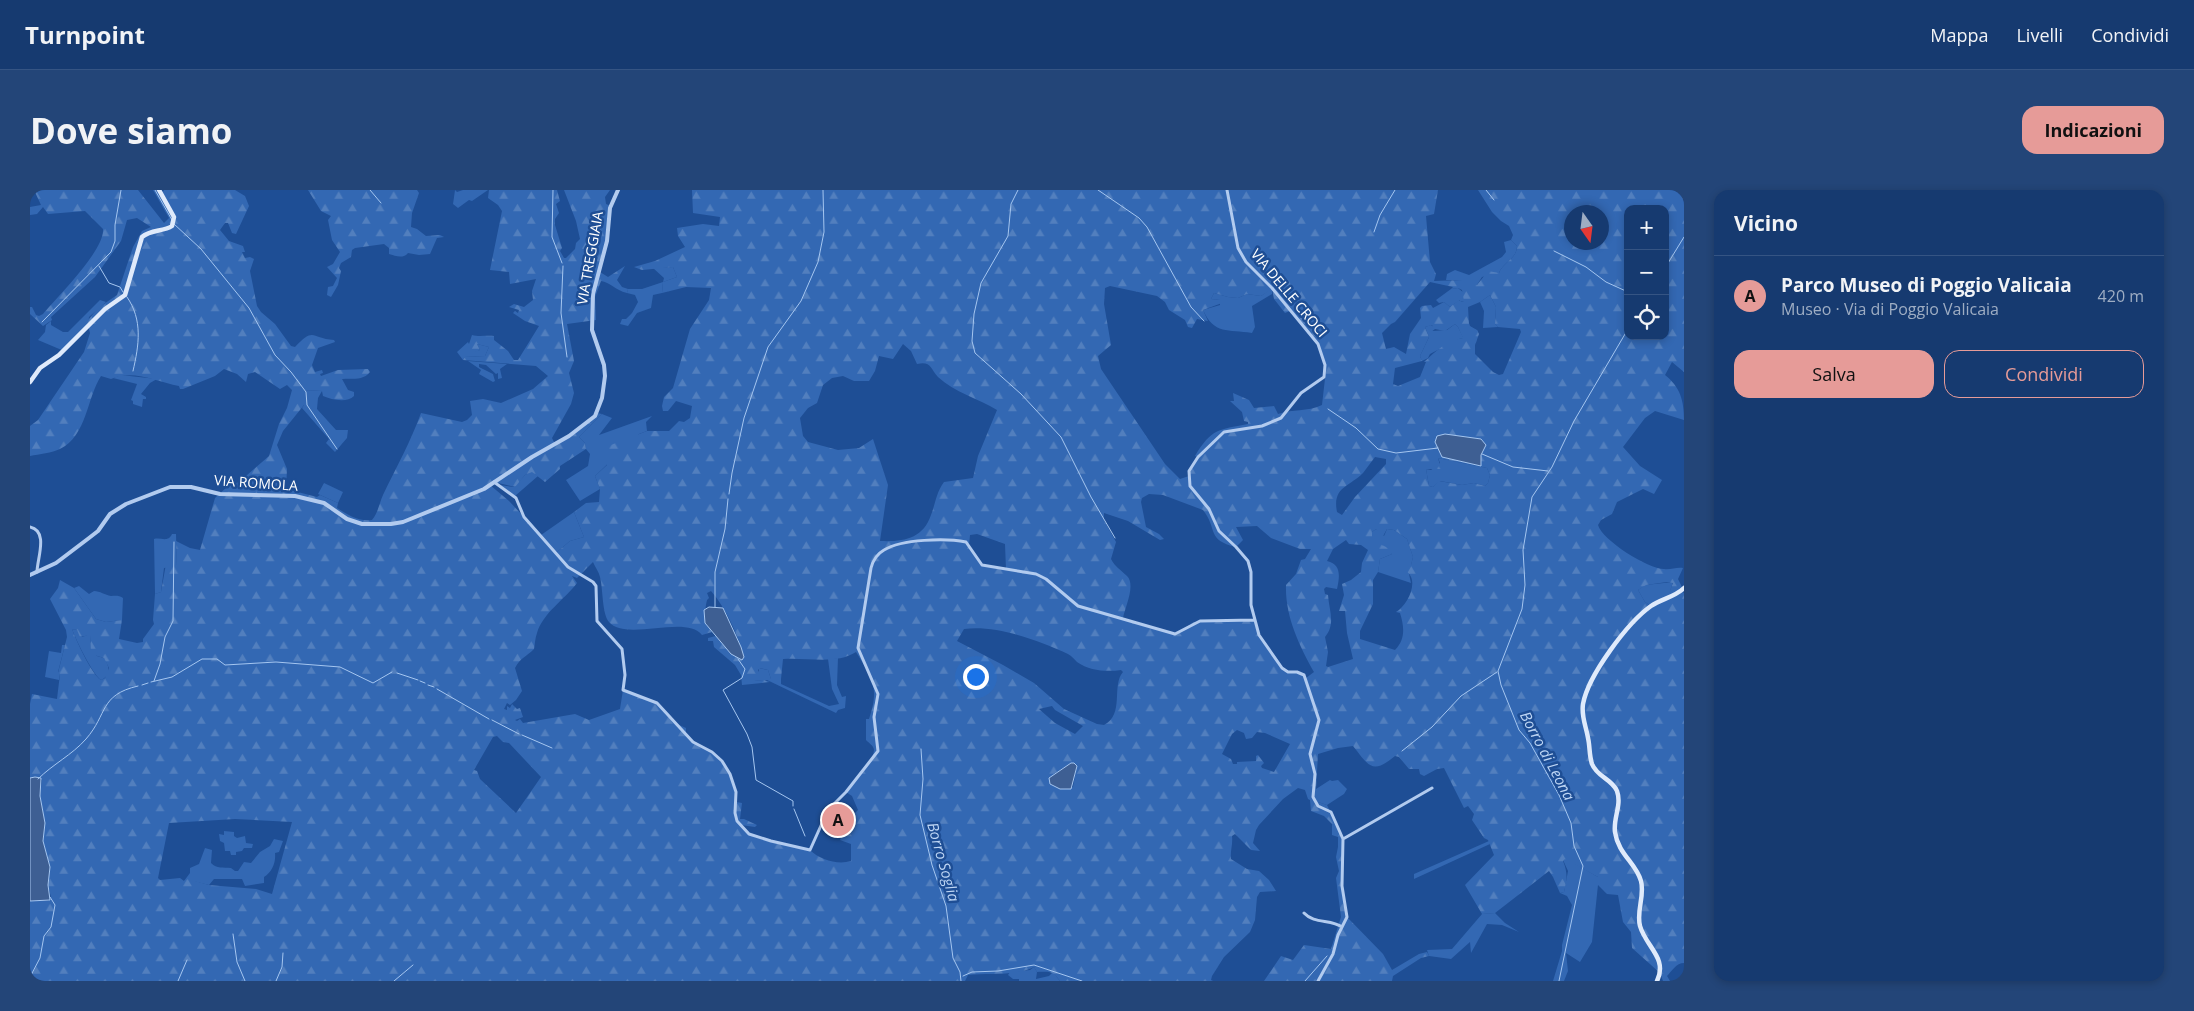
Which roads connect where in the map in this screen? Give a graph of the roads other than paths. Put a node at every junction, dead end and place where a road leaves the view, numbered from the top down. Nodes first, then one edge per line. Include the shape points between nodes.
1 (159, 190) edge
2 (618, 190) edge
3 (1226, 190) edge
4 (30, 382) edge
5 (494, 482) junction
6 (30, 527) edge
7 (37, 572) junction
8 (30, 575) edge
9 (1684, 588) edge
10 (1254, 620) junction
11 (1432, 788) dead end
12 (1343, 839) junction
13 (1304, 913) dead end
14 (1342, 927) junction
15 (1660, 973) junction
16 (1318, 981) edge
17 (1657, 981) edge
18 (1663, 981) edge

1 - 4 main road via 174,223 142,237 125,295 105,309 59,355 40,368
2 - 5 street, VIA TREGGIAIA via 610,208 607,241 593,294 592,330 605,376 599,410 588,422
3 - 10 street, VIA DELLE CROCI via 1238,248 1246,262 1314,339 1325,365 1324,377 1301,393 1281,418 1262,426 1224,432 1198,457 1189,472 1190,486 1209,510 1219,531 1248,561
5 - 7 street, VIA ROMOLA via 403,522 375,524 347,519 312,498 220,494 191,487 170,487 126,504 110,514 98,531
5 - 10 street via 516,498 524,517 568,568 593,582 597,590 597,621 622,649 623,690 657,703 693,742 722,761 736,792 737,821 749,834 810,850 828,810 878,751 874,717 878,698 858,642 871,568 874,559 885,549 936,539 966,542 982,565 1036,574 1078,606 1175,634 1200,621
6 - 7 street via 38,531 41,541
7 - 8 street, VIA ROMOLA
9 - 15 main road via 1651,606 1635,622 1600,664 1590,682 1583,706 1594,768 1617,792 1616,840 1640,878 1640,927 1658,956
10 - 12 street, VIA DELLE CROCI via 1259,635 1282,668 1300,673 1306,680 1319,720 1310,754 1315,774 1314,797 1318,806 1331,812
11 - 12 street
12 - 14 street, VIA DELLE CROCI via 1342,886 1347,917
13 - 14 street via 1310,918
14 - 16 street, VIA DELLE CROCI via 1333,954
15 - 17 main road
15 - 18 street

